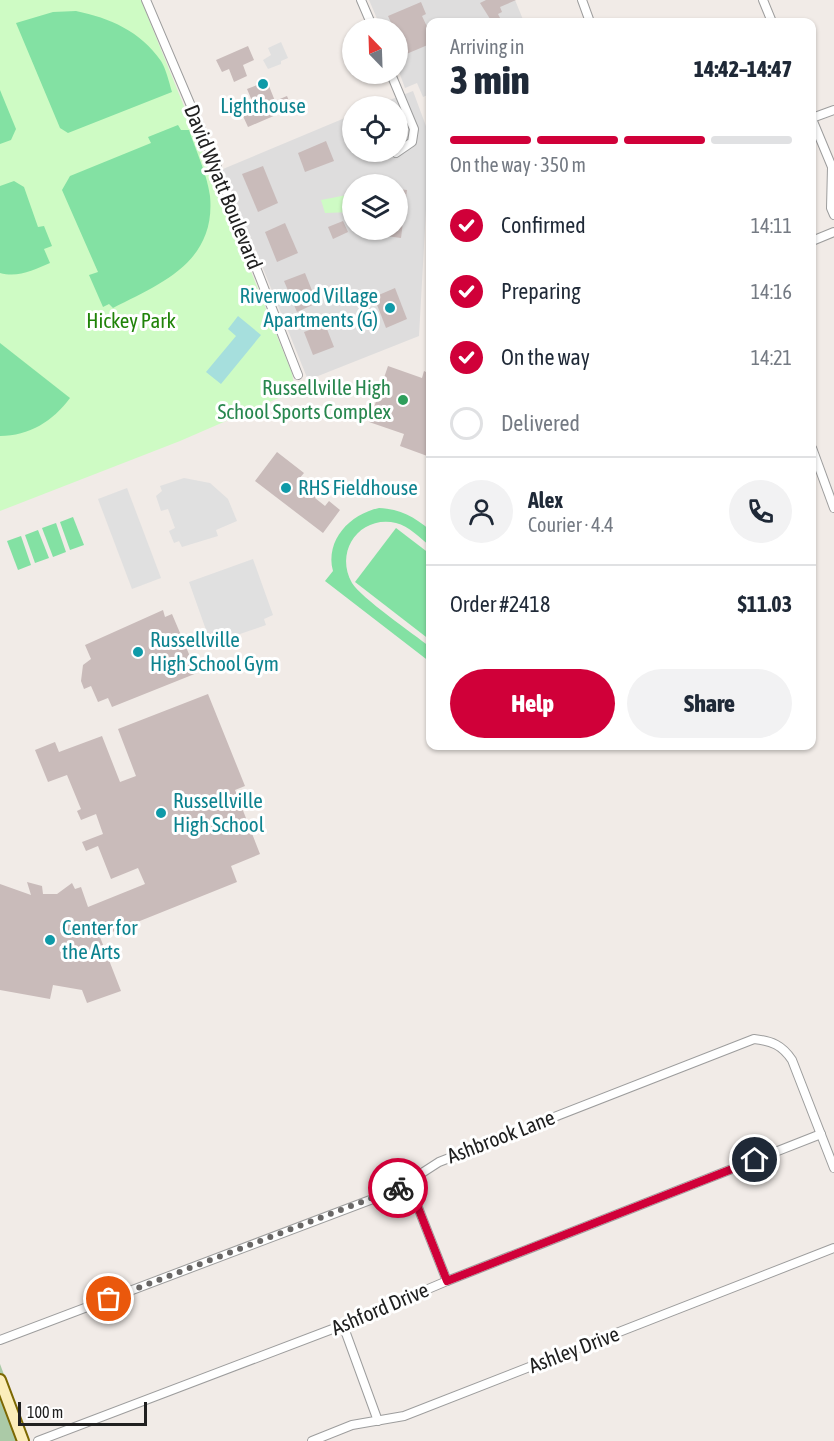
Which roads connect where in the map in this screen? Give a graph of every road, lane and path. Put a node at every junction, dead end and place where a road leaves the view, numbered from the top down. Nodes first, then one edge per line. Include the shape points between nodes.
1 (146, 0) edge
2 (361, 0) edge
3 (582, 0) edge
4 (763, 0) edge
5 (369, 18) edge
6 (589, 18) edge
7 (770, 18) edge
8 (834, 110) edge
9 (408, 115) edge
10 (816, 117) edge
11 (816, 129) edge
12 (408, 145) edge
13 (834, 215) edge
14 (834, 232) edge
15 (816, 239) edge
16 (298, 375) dead end
17 (816, 459) edge
18 (834, 508) edge
19 (821, 1134) junction
20 (834, 1168) edge
21 (408, 1182) junction
22 (834, 1248) edge
23 (447, 1281) junction
24 (342, 1325) junction
25 (0, 1340) edge
26 (0, 1380) edge
27 (378, 1421) junction
28 (23, 1441) edge
29 (38, 1441) edge
30 (312, 1441) edge

1 - 16 street, David Wyatt Boulevard via 218,169
2 - 5 street
3 - 6 street
4 - 7 street
8 - 10 street
9 - 12 street via 414,129
11 - 13 street via 832,167
14 - 15 street
17 - 18 street
19 - 20 street, Ashbrook Lane
19 - 21 street, Ashbrook Lane via 786,1050 772,1041 754,1039 439,1162
19 - 23 street, Ashford Drive
21 - 23 street
21 - 25 street, Ashbrook Lane via 394,1191
22 - 27 street, Ashley Drive via 430,1407
23 - 24 street, Ashford Drive
24 - 27 street
24 - 29 street, Ashford Drive
26 - 28 main road
27 - 30 street, Ashley Drive via 352,1425

